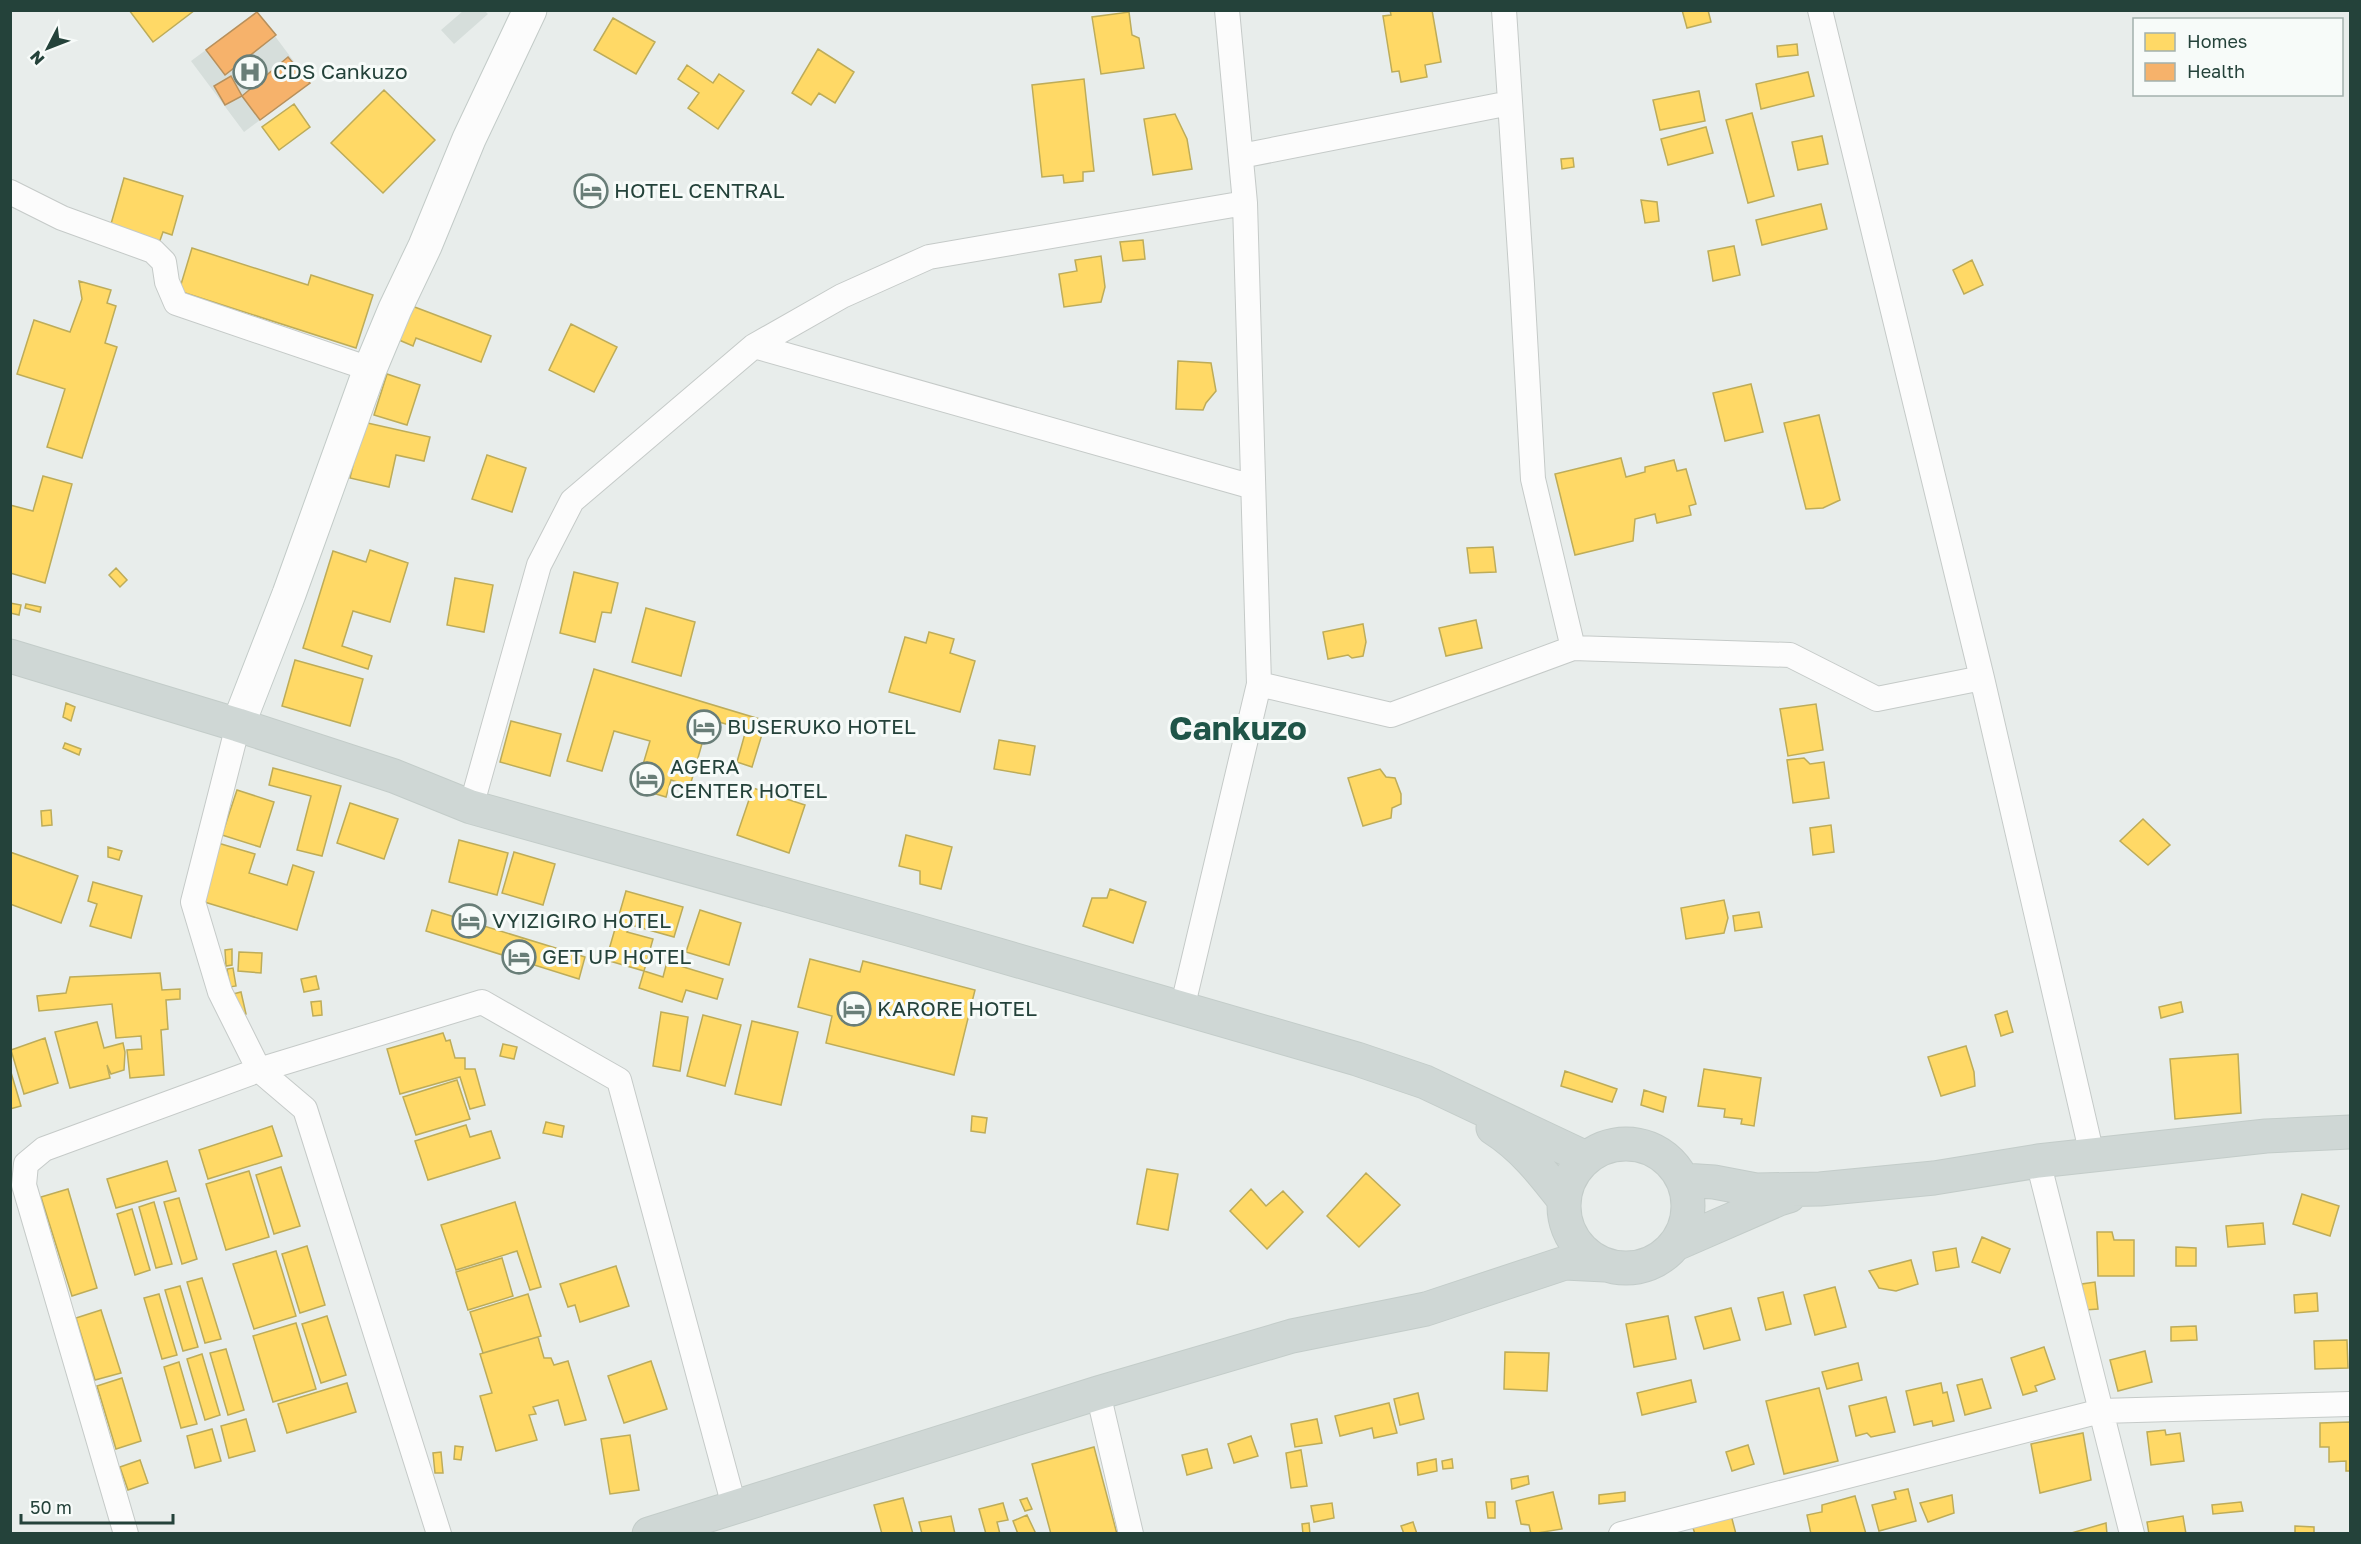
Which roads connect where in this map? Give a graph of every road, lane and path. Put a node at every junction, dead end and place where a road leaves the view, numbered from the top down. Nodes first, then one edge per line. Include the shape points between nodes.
1 (530, 10) edge
2 (1227, 10) edge
3 (1504, 10) edge
4 (1820, 10) edge
5 (1510, 103) junction
6 (1241, 156) junction
7 (10, 192) edge
8 (1245, 203) junction
9 (754, 346) junction
10 (370, 369) junction
11 (1253, 487) junction
12 (1573, 648) junction
13 (10, 656) edge
14 (1982, 678) junction
15 (1259, 684) junction
16 (238, 725) junction
17 (471, 807) junction
18 (1182, 1009) junction
19 (259, 1070) junction
20 (1425, 1082) junction
21 (2350, 1132) edge
22 (2092, 1155) junction
23 (1586, 1158) junction
24 (2038, 1161) junction
25 (1683, 1180) junction
26 (1820, 1189) junction
27 (1567, 1216) junction
28 (1678, 1243) junction
29 (1605, 1265) junction
30 (1426, 1309) junction
31 (1098, 1393) junction
32 (2350, 1404) edge
33 (2101, 1411) junction
34 (734, 1506) junction
35 (126, 1533) edge
36 (439, 1533) edge
37 (649, 1533) edge
38 (1131, 1533) edge
39 (1621, 1533) edge
40 (2132, 1533) edge

1 - 10 main road via 469,139
2 - 6 street
3 - 5 street
4 - 14 street
5 - 6 street
5 - 12 street via 1533,478
6 - 8 street
7 - 10 street via 62,218 153,251 164,262 176,303
8 - 9 street via 929,257 842,296
8 - 11 street
9 - 11 street
9 - 17 street via 572,501 539,565
10 - 16 main road
11 - 15 street
12 - 14 street via 1790,654 1877,699
12 - 15 street via 1391,715
13 - 16 main road
14 - 22 street
15 - 18 street
16 - 17 main road via 394,776
16 - 19 street via 193,902 220,992
17 - 18 main road
18 - 20 main road
19 - 34 street via 482,1002 619,1080
19 - 35 street via 44,1149 26,1164 24,1185
19 - 36 street via 305,1109
20 - 23 main road
20 - 27 main road via 1508,1138 1539,1168
21 - 22 main road via 2266,1136
22 - 24 main road
23 - 25 main road via 1616,1144 1640,1146 1662,1155
23 - 27 main road via 1571,1177
24 - 26 main road via 1934,1178
24 - 33 street
25 - 26 main road via 1756,1190
25 - 28 main road via 1689,1212
26 - 28 main road via 1779,1199
27 - 29 main road via 1584,1252
27 - 30 main road
28 - 29 main road via 1667,1255 1637,1268
29 - 30 main road via 1565,1263
30 - 31 main road via 1292,1336
31 - 34 main road
31 - 38 street
32 - 33 street
33 - 39 street
33 - 40 street
34 - 37 main road

